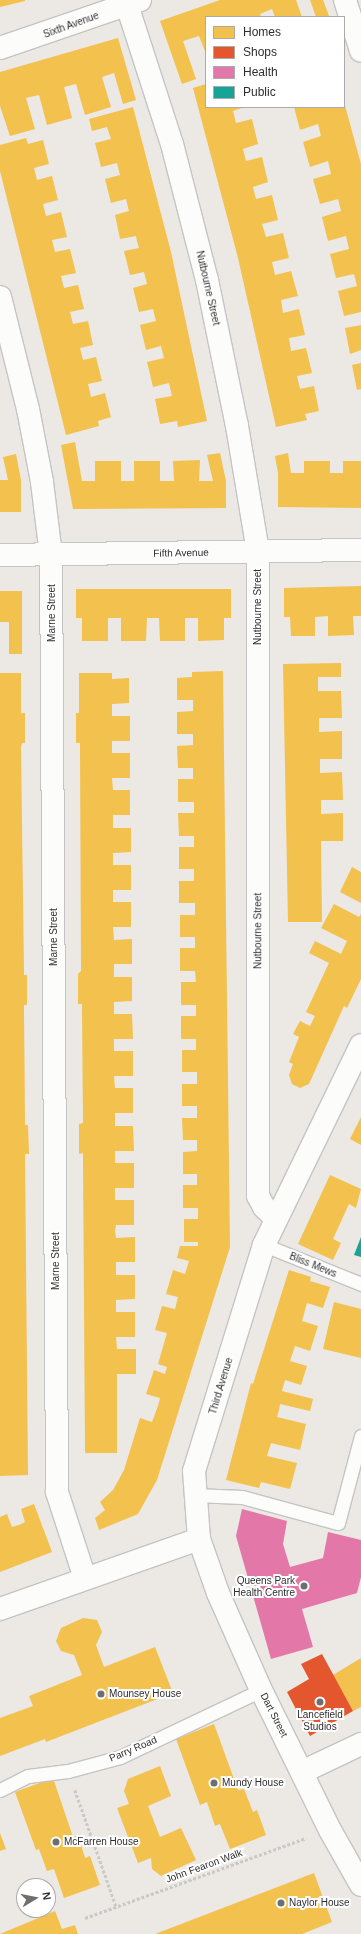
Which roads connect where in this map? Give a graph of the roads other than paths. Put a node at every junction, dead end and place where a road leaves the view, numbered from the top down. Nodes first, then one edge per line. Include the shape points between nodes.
1 (345, 0) edge
2 (134, 3) edge
3 (0, 48) edge
4 (361, 51) edge
5 (0, 296) edge
6 (361, 550) edge
7 (258, 552) junction
8 (0, 555) edge
9 (51, 555) junction
10 (361, 1045) edge
11 (276, 1219) junction
12 (264, 1245) junction
13 (361, 1284) edge
14 (361, 1436) edge
15 (194, 1495) junction
16 (199, 1539) junction
17 (85, 1578) junction
18 (0, 1609) edge
19 (261, 1690) junction
20 (361, 1744) edge
21 (302, 1772) junction
22 (0, 1790) edge
23 (361, 1885) edge

1 - 4 street
2 - 3 street, Sixth Avenue
2 - 7 street, Nutbourne Street via 207,280 237,426
5 - 9 street, Marne Street via 28,409 42,482
6 - 7 street, Fifth Avenue
7 - 9 street, Fifth Avenue
7 - 11 street, Nutbourne Street via 258,1196 264,1207
8 - 9 street, Fifth Avenue
9 - 17 street, Marne Street via 57,1492
10 - 11 street, Third Avenue
11 - 12 street, Third Avenue
12 - 13 lane, Bliss Mews
12 - 15 street, Third Avenue via 194,1471
14 - 15 lane via 338,1523 242,1497
15 - 16 street, Third Avenue
16 - 17 street
16 - 19 street, Dart Street via 218,1593
17 - 18 street
19 - 21 street, Dart Street
19 - 22 lane, Parry Road via 120,1757 68,1771 28,1776
20 - 21 street
21 - 23 street, Dart Street via 330,1830

